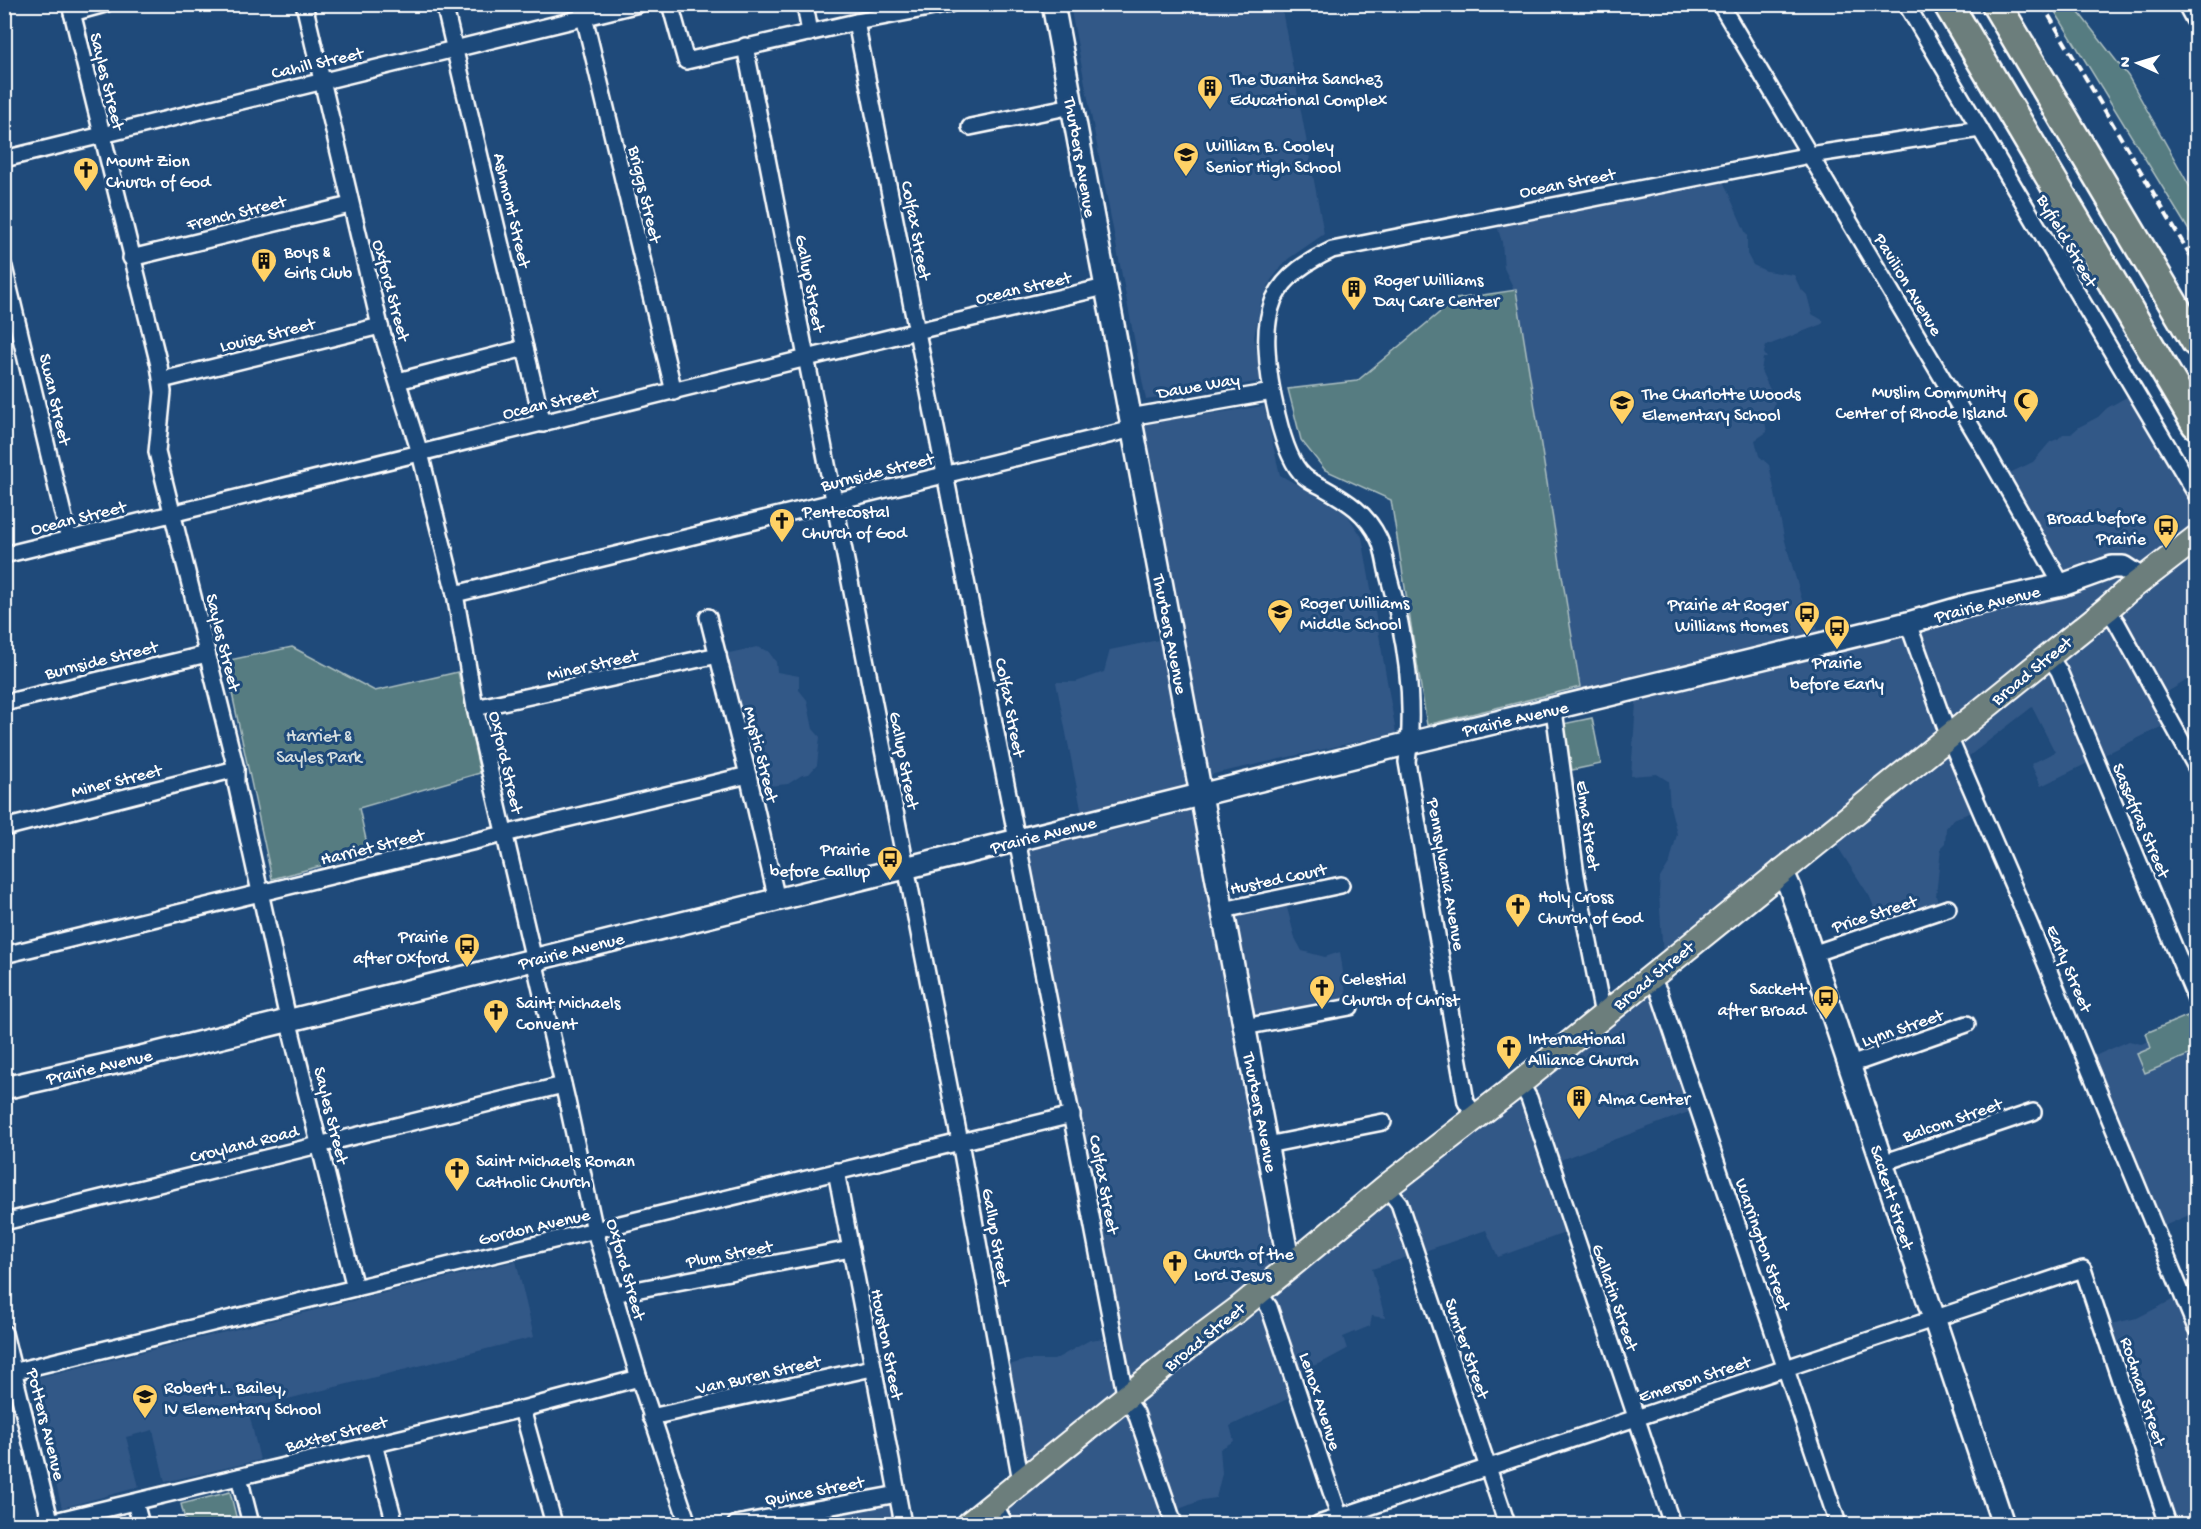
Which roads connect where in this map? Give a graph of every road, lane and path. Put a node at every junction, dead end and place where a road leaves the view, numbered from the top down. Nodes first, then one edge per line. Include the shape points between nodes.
1 (105, 4) edge
2 (304, 4) edge
3 (444, 4) edge
4 (639, 4) edge
5 (670, 4) edge
6 (805, 4) edge
7 (950, 4) edge
8 (1053, 4) edge
9 (1720, 4) edge
10 (1906, 4) edge
11 (1948, 4) edge
12 (1996, 4) edge
13 (2189, 4) edge
14 (71, 9) edge
15 (583, 11) edge
16 (2196, 17) edge
17 (856, 22) junction
18 (810, 33) junction
19 (745, 46) junction
20 (455, 50) junction
21 (321, 81) junction
22 (1072, 106) junction
23 (970, 127) dead end
24 (1980, 129) junction
25 (102, 136) junction
26 (1810, 155) junction
27 (4, 159) edge
28 (350, 205) junction
29 (131, 258) junction
30 (4, 267) edge
31 (1105, 287) junction
32 (380, 326) junction
33 (917, 331) junction
34 (2196, 342) edge
35 (525, 348) junction
36 (806, 360) junction
37 (162, 380) junction
38 (399, 381) junction
39 (1272, 392) junction
40 (674, 393) junction
41 (1131, 423) junction
42 (543, 424) junction
43 (2196, 424) edge
44 (420, 453) junction
45 (945, 475) junction
46 (2196, 494) edge
47 (834, 502) junction
48 (171, 514) junction
49 (2196, 538) edge
50 (69, 539) junction
51 (4, 555) edge
52 (2072, 582) junction
53 (2134, 586) junction
54 (455, 594) junction
55 (2108, 609) junction
56 (708, 617) dead end
57 (1908, 623) junction
58 (207, 654) junction
59 (718, 655) junction
60 (2049, 656) junction
61 (4, 703) edge
62 (475, 708) junction
63 (1554, 710) junction
64 (1948, 737) junction
65 (1410, 743) junction
66 (2196, 767) edge
67 (236, 769) junction
68 (748, 775) junction
69 (1202, 795) junction
70 (4, 828) edge
71 (503, 833) junction
72 (1017, 840) junction
73 (906, 867) junction
74 (1782, 870) junction
75 (1341, 885) dead end
76 (261, 894) junction
77 (777, 900) junction
78 (1948, 908) dead end
79 (1223, 910) junction
80 (1812, 954) junction
81 (4, 955) edge
82 (534, 959) junction
83 (1651, 977) junction
84 (2196, 999) edge
85 (1350, 1007) dead end
86 (1602, 1015) junction
87 (288, 1019) junction
88 (1967, 1024) dead end
89 (1244, 1027) junction
90 (1850, 1065) junction
91 (1520, 1083) junction
92 (562, 1085) junction
93 (4, 1088) edge
94 (2033, 1112) dead end
95 (1072, 1115) junction
96 (1476, 1116) junction
97 (1383, 1122) dead end
98 (960, 1142) junction
99 (320, 1144) junction
100 (1267, 1146) junction
101 (1882, 1163) junction
102 (836, 1171) junction
103 (1386, 1187) junction
104 (4, 1222) edge
105 (595, 1231) junction
106 (851, 1249) junction
107 (1293, 1263) junction
108 (2083, 1269) joint
109 (355, 1288) junction
110 (1258, 1292) junction
111 (614, 1294) junction
112 (1934, 1318) junction
113 (2196, 1328) edge
114 (4, 1333) edge
115 (872, 1368) junction
116 (1786, 1368) junction
117 (9, 1373) edge
118 (639, 1378) junction
119 (1126, 1399) junction
120 (522, 1409) junction
121 (651, 1417) junction
122 (1636, 1418) junction
123 (374, 1444) junction
124 (1488, 1468) junction
125 (239, 1477) junction
126 (1021, 1481) junction
127 (898, 1494) junction
128 (135, 1503) junction
129 (999, 1514) edge
130 (1340, 1521) edge
131 (48, 1524) edge
132 (141, 1524) edge
133 (251, 1524) edge
134 (395, 1524) edge
135 (554, 1524) edge
136 (688, 1524) edge
137 (736, 1524) edge
138 (903, 1524) edge
139 (969, 1524) edge
140 (1174, 1524) edge
141 (1318, 1524) edge
142 (1507, 1524) edge
143 (1672, 1524) edge
144 (1838, 1524) edge
145 (2003, 1524) edge
146 (2168, 1524) edge

1 - 14 street
2 - 21 street, Oxford Street
3 - 20 street, Ashmont Street
4 - 15 street, Cahill Street
5 - 19 street via 686,61
6 - 18 street
7 - 17 street
8 - 22 street, Thurbers Avenue
9 - 26 street, Pavilion Avenue
10 - 24 street, Byfield Street
11 - 43 highway
12 - 34 highway
13 - 16 street
14 - 25 street, Sayles Street
15 - 20 street, Cahill Street
15 - 40 street, Briggs Street
17 - 18 street
17 - 33 street, Colfax Street
18 - 19 street
19 - 36 street, Gallup Street
20 - 21 street, Cahill Street
20 - 35 street, Ashmont Street
21 - 25 street, Cahill Street
21 - 28 street, Oxford Street
22 - 23 street
22 - 31 street, Thurbers Avenue
24 - 26 street, Ocean Street
24 - 46 street, Byfield Street
25 - 27 street, Cahill Street
25 - 29 street, Sayles Street
26 - 39 street, Ocean Street via 1332,250 1306,263 1287,279 1275,298 1266,348
26 - 52 street, Pavilion Avenue
28 - 29 street, French Street
28 - 32 street, Oxford Street
29 - 37 street, Sayles Street
30 - 50 street, Swan Street
31 - 33 street, Ocean Street
31 - 41 street, Thurbers Avenue
32 - 37 street, Louisa Street
32 - 38 street, Oxford Street
33 - 36 street, Ocean Street
33 - 45 street, Colfax Street
35 - 38 street
35 - 42 street, Ashmont Street
36 - 40 street, Ocean Street
36 - 47 street, Gallup Street
37 - 48 street, Sayles Street via 158,452
38 - 44 street, Oxford Street
39 - 41 street, Dawe Way
39 - 65 street, Ocean Street via 1291,459 1304,477 1364,513 1379,539 1394,594 1410,683
40 - 42 street, Ocean Street
41 - 45 street, Burnside Street
41 - 69 street, Thurbers Avenue
42 - 44 street, Ocean Street
44 - 48 street, Ocean Street
44 - 54 street, Oxford Street
45 - 47 street, Burnside Street
45 - 72 street, Colfax Street
47 - 54 street, Burnside Street
47 - 73 street, Gallup Street
48 - 50 street, Ocean Street
48 - 58 street, Sayles Street
49 - 53 main road, Broad Street
50 - 51 street, Ocean Street
52 - 53 street, Prairie Avenue
52 - 57 street, Prairie Avenue
53 - 55 main road, Broad Street
54 - 62 street, Oxford Street
55 - 60 main road, Broad Street
55 - 66 street
56 - 59 street, Mystic Street
57 - 63 street, Prairie Avenue
57 - 64 street, Early Street
58 - 61 street, Burnside Street
58 - 67 street, Sayles Street
59 - 62 street, Miner Street
59 - 68 street, Mystic Street
60 - 64 main road, Broad Street
60 - 84 street, Sassafras Street via 2059,671
62 - 71 street, Oxford Street
63 - 65 street, Prairie Avenue
63 - 86 street, Elma Street via 1576,875
64 - 74 main road, Broad Street
64 - 113 street, Early Street
65 - 69 street, Prairie Avenue
65 - 96 street, Pennsylvania Avenue via 1407,762 1466,1102
67 - 70 street, Miner Street
67 - 76 street, Sayles Street
68 - 71 street, Harriet Street
68 - 77 street, Mystic Street
69 - 72 street, Prairie Avenue
69 - 79 street, Thurbers Avenue
71 - 76 street, Harriet Street
71 - 82 street, Oxford Street
72 - 73 street, Prairie Avenue
72 - 95 street, Colfax Street
73 - 77 street, Prairie Avenue
73 - 98 street, Gallup Street
74 - 80 street, Sackett Street
74 - 83 main road, Broad Street
75 - 79 street, Husted Court
76 - 81 street, Harriet Street
76 - 87 street, Sayles Street
77 - 82 street, Prairie Avenue
78 - 80 street, Price Street
79 - 89 street, Thurbers Avenue
80 - 90 street, Sackett Street
82 - 87 street, Prairie Avenue
82 - 92 street, Oxford Street
83 - 86 main road, Broad Street
83 - 116 street, Warrington Street
85 - 89 street
86 - 91 main road, Broad Street
87 - 93 street, Prairie Avenue
87 - 99 street, Sayles Street
88 - 90 street, Lynn Street
89 - 100 street, Thurbers Avenue
90 - 101 street, Sackett Street
91 - 96 main road, Broad Street
91 - 122 street, Gallatin Street via 1529,1098
92 - 99 street, Croyland Road
92 - 105 street, Oxford Street
94 - 101 street, Balcom Street
95 - 98 street, Gordon Avenue
95 - 119 street, Colfax Street
96 - 103 main road, Broad Street
97 - 100 street
98 - 102 street, Gordon Avenue
98 - 126 street, Gallup Street
99 - 104 street, Croyland Road
99 - 109 street, Sayles Street
100 - 107 street, Thurbers Avenue via 1286,1249
101 - 112 street, Sackett Street
102 - 105 street, Gordon Avenue
102 - 106 street, Houston Street
103 - 107 main road, Broad Street
103 - 124 street, Sumter Street via 1399,1203
105 - 109 street, Gordon Avenue
105 - 111 street, Oxford Street
106 - 111 street, Plum Street
106 - 115 street, Houston Street
107 - 110 main road, Broad Street
108 - 112 street, Emerson Street
108 - 146 street, Rodman Street
109 - 117 street, Gordon Avenue
110 - 119 main road, Broad Street
110 - 130 street, Lenox Avenue via 1269,1307
111 - 118 street, Oxford Street
112 - 116 street, Emerson Street
112 - 145 street, Sackett Street
114 - 117 street, Potters Avenue
115 - 121 street, Van Buren Street
115 - 127 street, Houston Street
116 - 122 street, Emerson Street
116 - 144 street, Warrington Street
117 - 131 street, Potters Avenue
118 - 120 street, Baxter Street
118 - 121 street, Oxford Street
119 - 126 main road, Broad Street
119 - 140 street, Colfax Street via 1136,1413
120 - 123 street, Baxter Street
120 - 135 street
121 - 136 street, Oxford Street
122 - 124 street, Emerson Street
122 - 143 street, Gallatin Street
123 - 125 street, Baxter Street
123 - 134 street
124 - 130 street, Emerson Street
124 - 142 street, Sumter Street
125 - 128 street, Baxter Street
125 - 133 street
126 - 129 main road, Broad Street
127 - 137 street, Quince Street
127 - 138 street, Houston Street
128 - 131 street, Baxter Street
128 - 132 street
129 - 139 main road, Broad Street
130 - 141 street, Emerson Street

